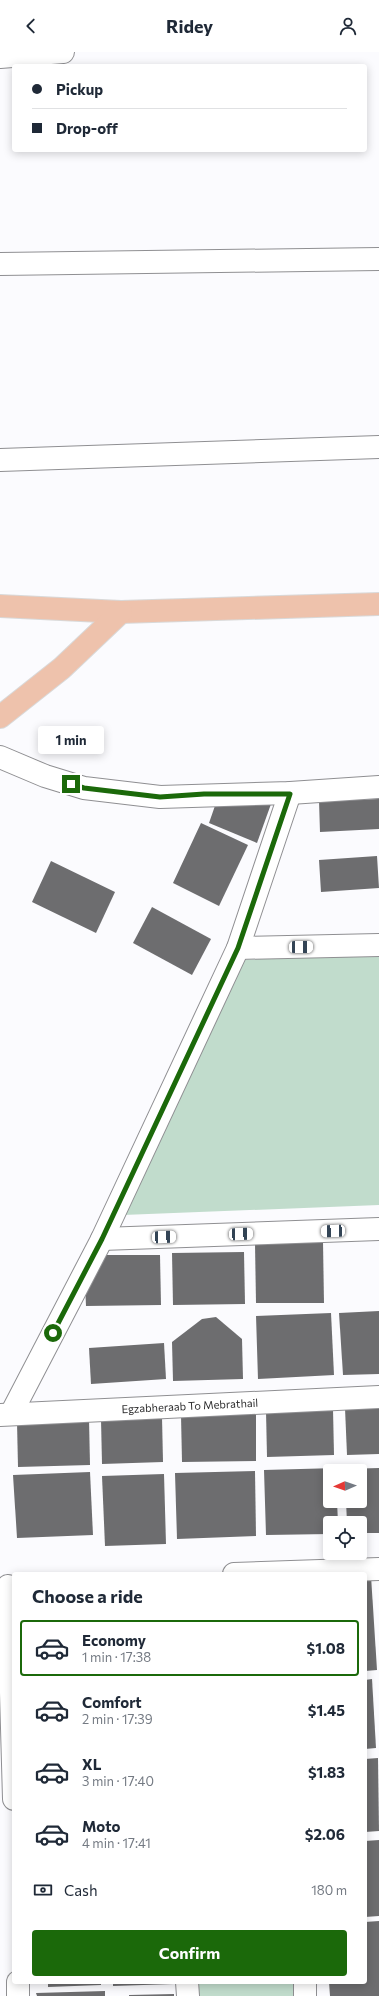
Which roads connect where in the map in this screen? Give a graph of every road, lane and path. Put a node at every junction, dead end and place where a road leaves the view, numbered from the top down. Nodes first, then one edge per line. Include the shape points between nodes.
1 (63, 52) edge
2 (0, 57) edge
3 (379, 259) edge
4 (0, 264) edge
5 (379, 447) edge
6 (0, 460) edge
7 (379, 604) edge
8 (0, 606) edge
9 (121, 612) junction
10 (0, 717) edge
11 (0, 757) edge
12 (379, 787) edge
13 (290, 794) junction
14 (379, 945) edge
15 (238, 948) junction
16 (379, 1229) edge
17 (102, 1239) junction
18 (379, 1397) edge
19 (5, 1415) edge
20 (379, 1569) edge
21 (312, 1572) edge
22 (7, 1586) edge
23 (12, 1724) edge
24 (18, 1984) edge
25 (187, 1984) edge
26 (305, 1984) edge
27 (18, 1996) edge
28 (188, 1996) edge
29 (306, 1996) edge

1 - 2 street
3 - 4 street
5 - 6 street
7 - 9 main road
8 - 9 main road
9 - 10 main road via 62,668
11 - 13 street via 45,776 84,788 160,797
12 - 13 street
13 - 15 street
14 - 15 street
15 - 17 street
16 - 17 street
17 - 19 street
18 - 19 street, Egzabheraab To Mebrathail
20 - 21 street
22 - 23 street
24 - 27 street
25 - 28 street
26 - 29 street

